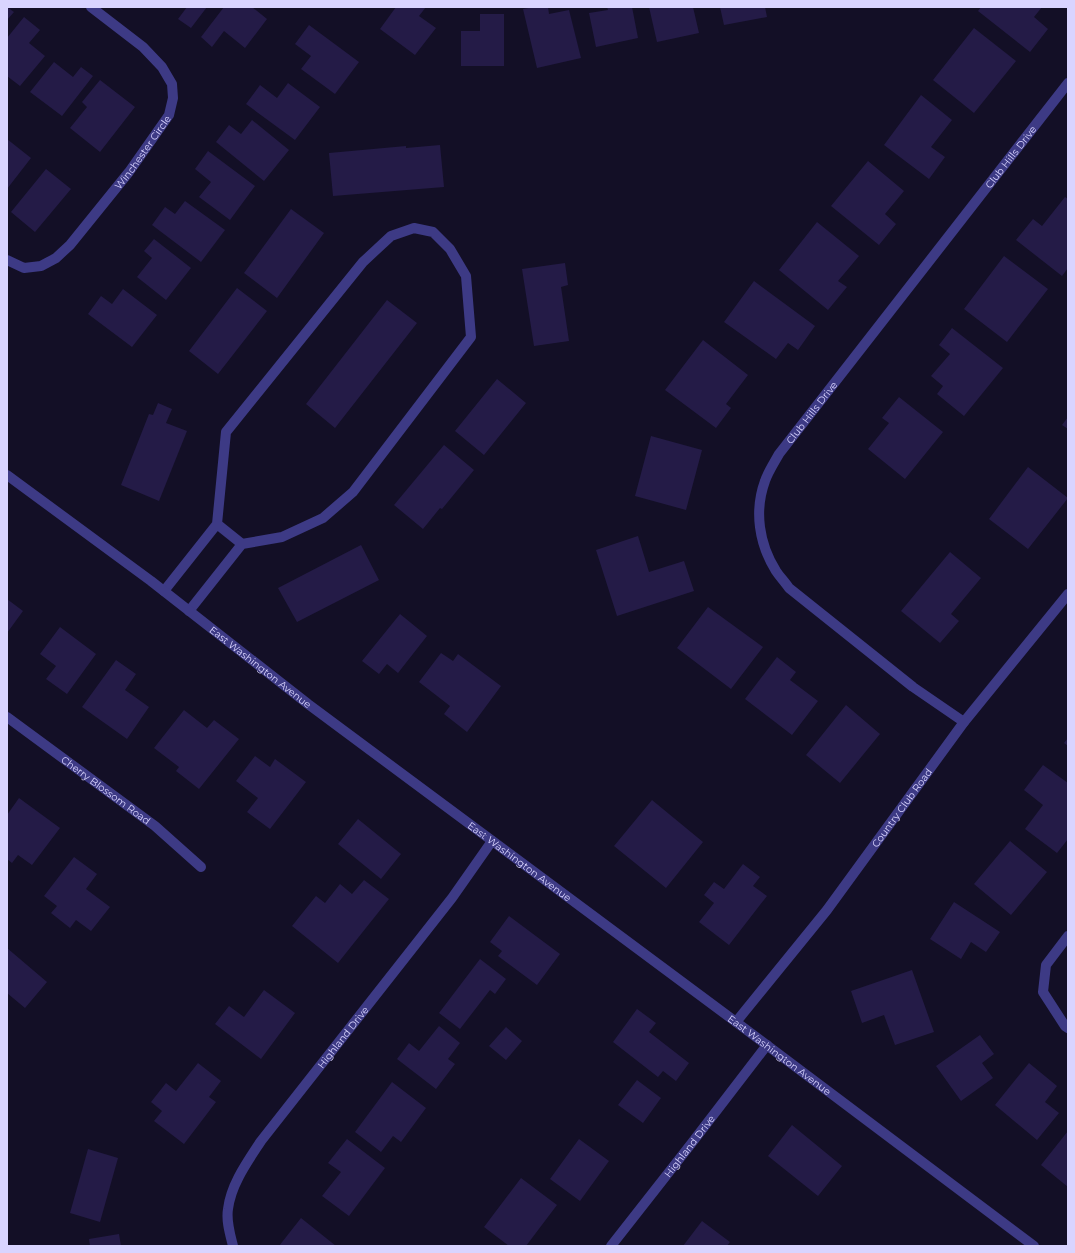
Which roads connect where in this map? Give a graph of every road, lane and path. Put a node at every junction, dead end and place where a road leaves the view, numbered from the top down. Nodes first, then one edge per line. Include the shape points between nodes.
1 (91, 7) edge
2 (1068, 83) edge
3 (7, 260) edge
4 (7, 475) edge
5 (216, 524) junction
6 (242, 544) junction
7 (164, 591) junction
8 (1068, 594) edge
9 (189, 612) junction
10 (7, 717) edge
11 (964, 722) junction
12 (492, 841) junction
13 (201, 867) dead end
14 (1068, 936) edge
15 (736, 1022) junction
16 (1068, 1028) edge
17 (767, 1045) junction
18 (233, 1246) edge
19 (611, 1246) edge
20 (1034, 1246) edge

1 - 3 street, Winchester Circle via 143,47 162,67 172,84 173,98 169,115 129,172 70,245 56,258 41,266 24,268
2 - 11 street, Club Hills Drive via 779,454 765,481 759,504 759,525 764,545 776,571 789,588 913,687
4 - 7 street, East Washington Avenue
5 - 6 street
5 - 6 street via 226,432 363,262 391,236 414,228 433,232 450,249 466,276 472,337 353,492 323,518 282,537
5 - 7 street
6 - 9 street
7 - 9 street, East Washington Avenue
8 - 11 street, Country Club Road
9 - 12 street, East Washington Avenue
10 - 13 street, Cherry Blossom Road via 155,826
11 - 15 street, Country Club Road via 827,910
12 - 15 street, East Washington Avenue
12 - 18 street, Highland Drive via 452,898 246,1163 233,1189 228,1209
14 - 16 street via 1046,965 1043,992
15 - 17 street, East Washington Avenue
17 - 19 street, Highland Drive
17 - 20 street, East Washington Avenue

